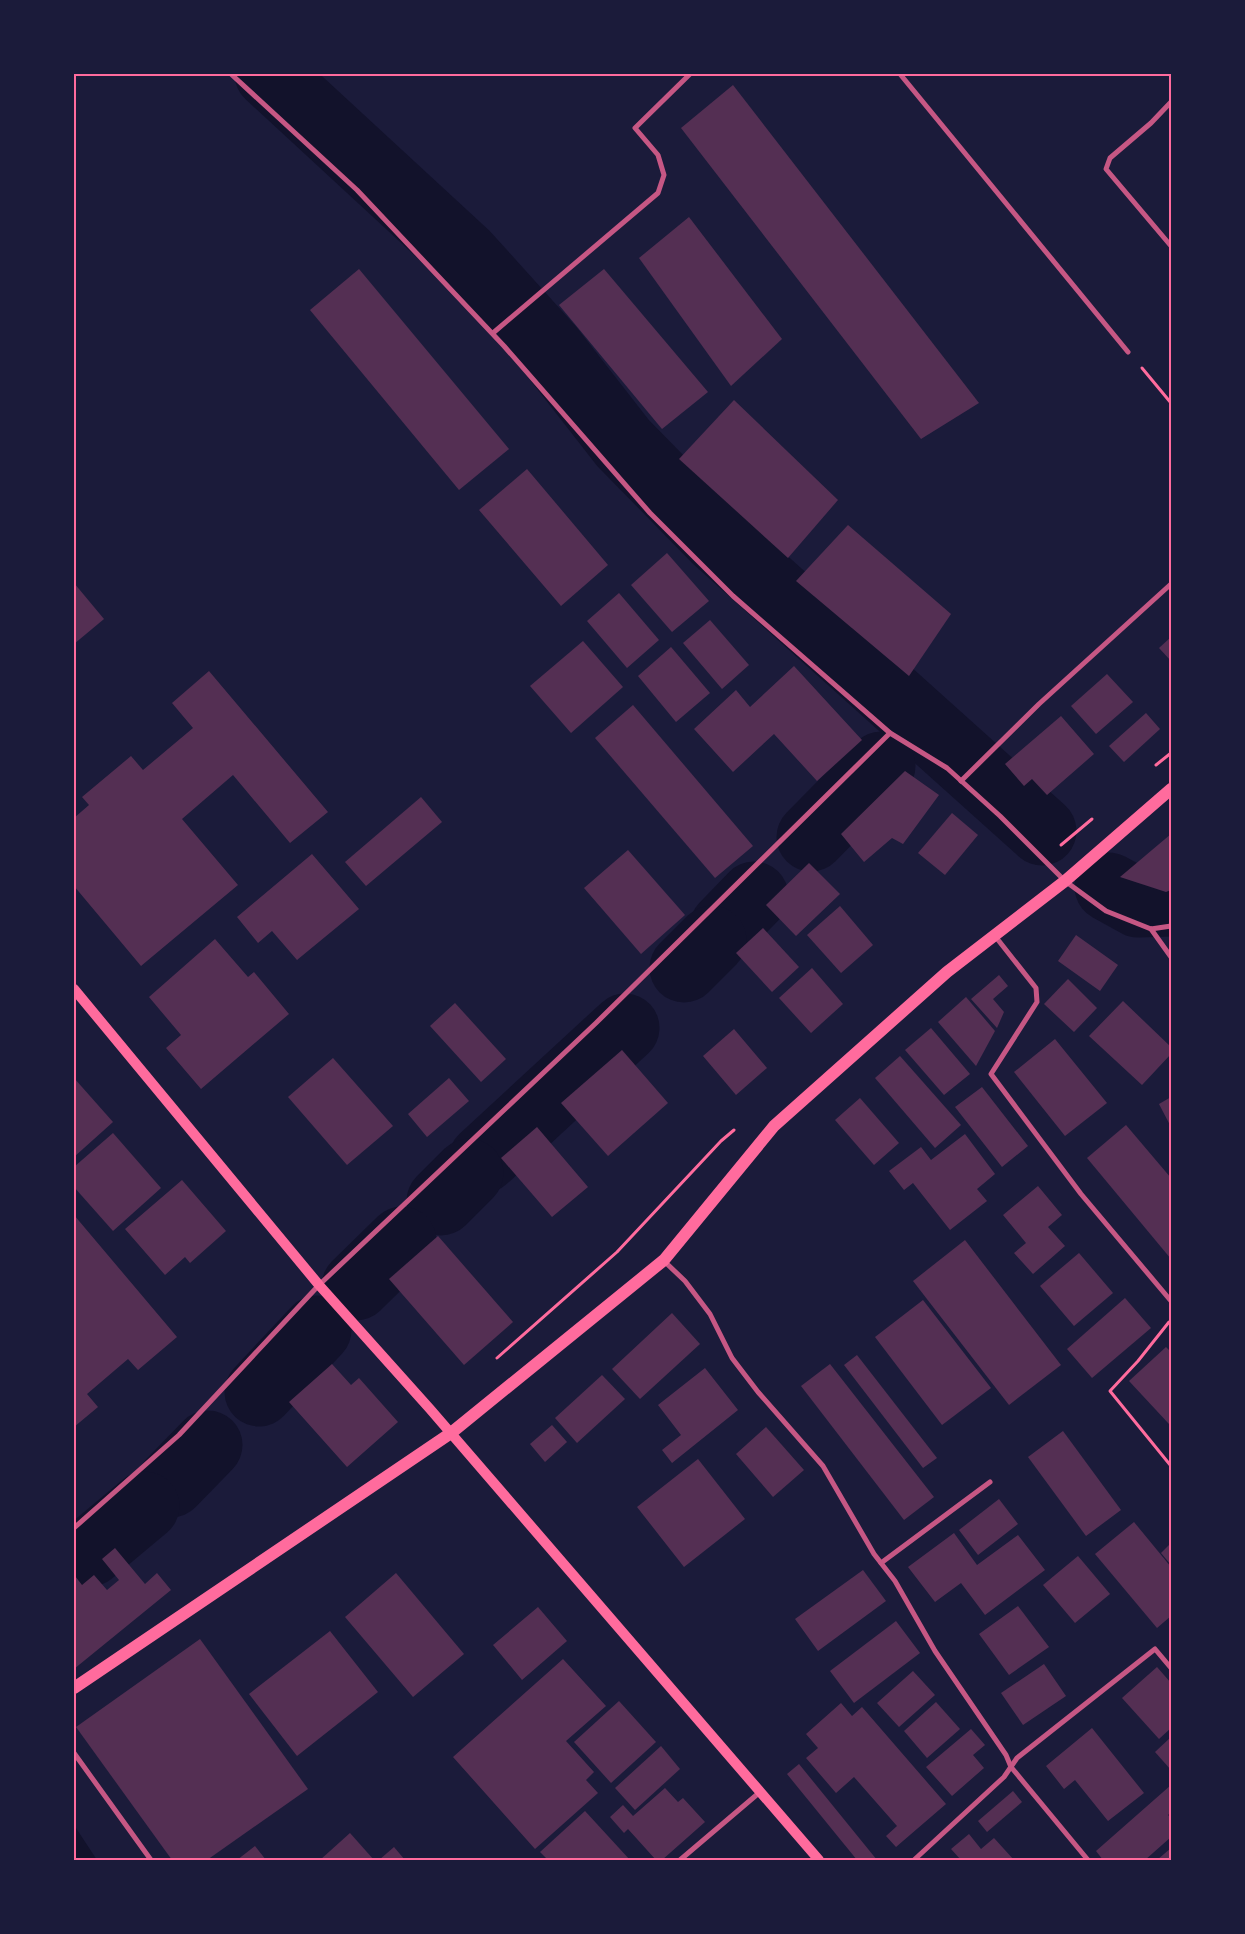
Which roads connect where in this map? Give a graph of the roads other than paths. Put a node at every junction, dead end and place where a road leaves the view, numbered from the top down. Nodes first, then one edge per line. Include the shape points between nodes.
1 (231, 74) edge
2 (690, 74) edge
3 (900, 74) edge
4 (1171, 102) edge
5 (1171, 246) edge
6 (494, 332) junction
7 (1128, 352) road end
8 (1171, 584) edge
9 (890, 733) junction
10 (962, 780) junction
11 (1171, 789) edge
12 (1065, 881) junction
13 (1171, 926) edge
14 (1151, 929) junction
15 (994, 935) junction
16 (1171, 957) edge
17 (74, 989) edge
18 (664, 1260) junction
19 (319, 1285) junction
20 (1171, 1301) edge
21 (451, 1433) junction
22 (990, 1482) dead end
23 (74, 1528) edge
24 (881, 1563) junction
25 (1171, 1668) edge
26 (74, 1688) edge
27 (74, 1753) edge
28 (1011, 1767) junction
29 (760, 1792) junction
30 (151, 1860) edge
31 (680, 1860) edge
32 (819, 1860) edge
33 (914, 1860) edge
34 (1088, 1860) edge

1 - 6 street via 357,190
2 - 6 street via 635,128 658,155 664,175 658,193
3 - 7 street
4 - 5 street via 1152,123 1110,158 1106,169
6 - 9 street via 650,512 733,596
8 - 10 street via 1039,704
9 - 10 street
9 - 19 street via 596,1023
10 - 12 street
11 - 12 main road
12 - 14 street via 1106,911
12 - 15 main road
13 - 14 street
14 - 16 street
15 - 18 main road via 774,1126
15 - 20 street via 1036,988 1037,1002 991,1074 1081,1194
17 - 19 main road
18 - 21 main road
18 - 24 street via 710,1314 732,1358 752,1385 823,1466
19 - 21 main road
19 - 23 street via 179,1434
21 - 26 main road
21 - 29 main road
22 - 24 street
24 - 28 street
25 - 28 street via 1154,1649 1024,1752
27 - 30 street
28 - 33 street
28 - 34 street
29 - 31 street
29 - 32 main road

